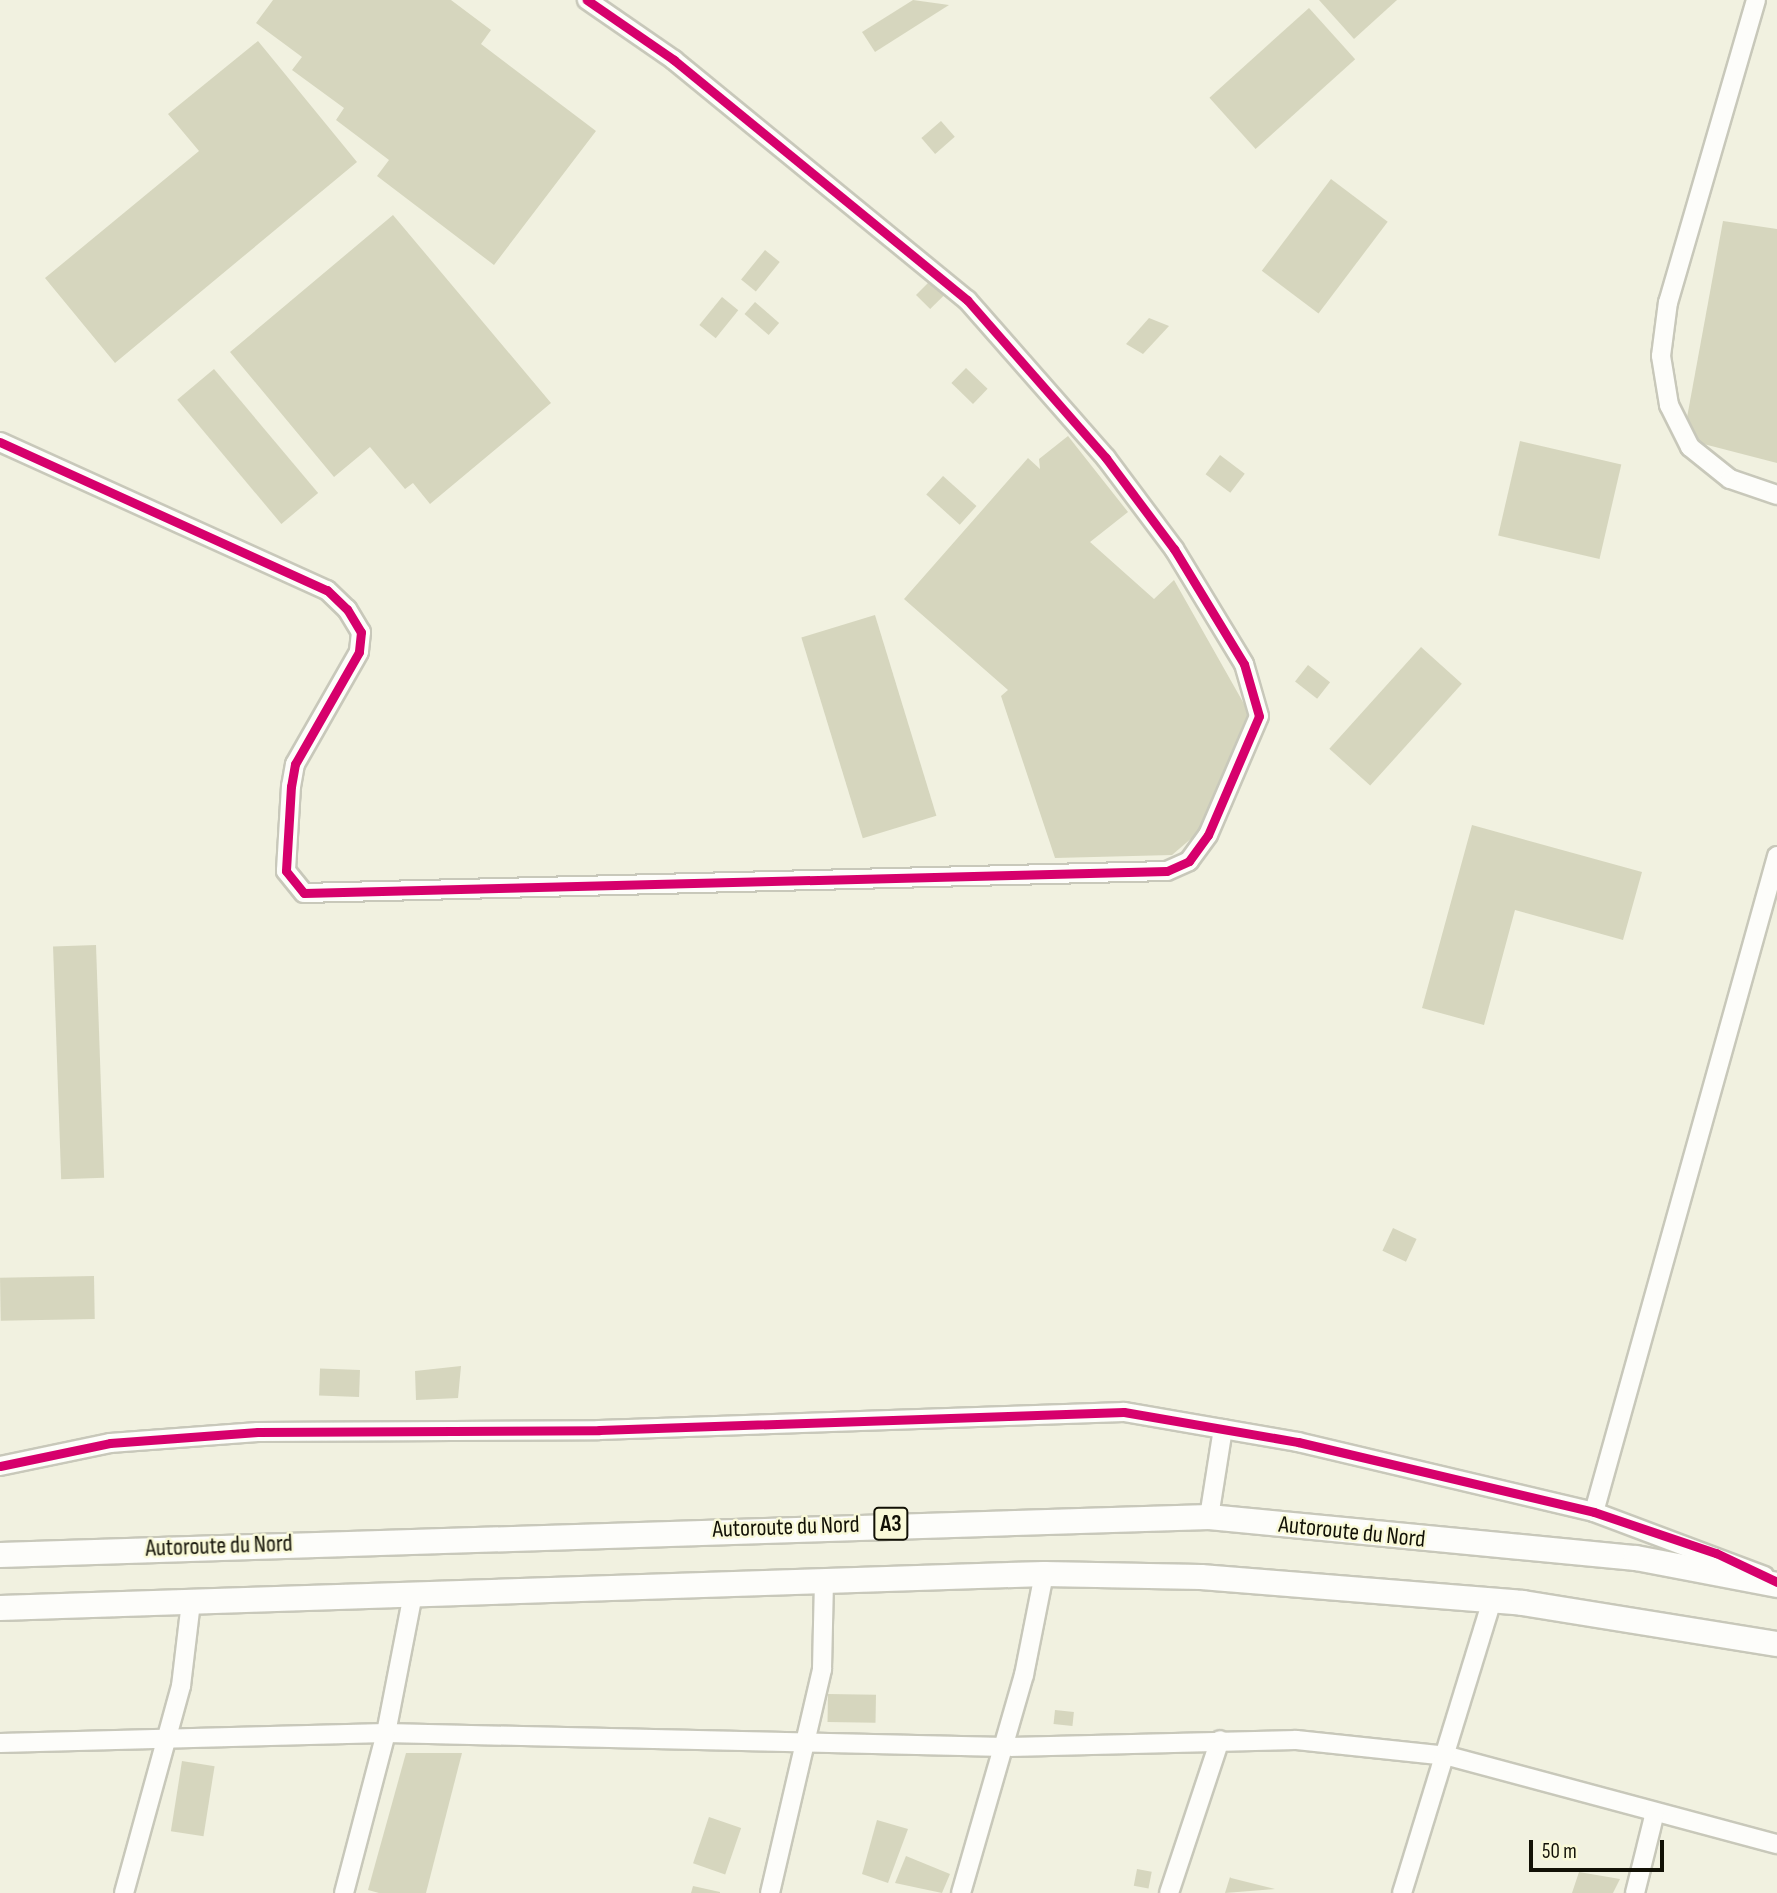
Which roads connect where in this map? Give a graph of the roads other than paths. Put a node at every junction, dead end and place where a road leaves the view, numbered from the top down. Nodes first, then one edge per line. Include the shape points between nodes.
1 (587, 0) edge
2 (1756, 0) edge
3 (0, 442) edge
4 (1777, 495) edge
5 (1777, 856) edge
6 (1223, 1429) junction
7 (0, 1466) edge
8 (1594, 1512) junction
9 (1209, 1517) junction
10 (0, 1555) edge
11 (1044, 1574) junction
12 (824, 1580) junction
13 (1777, 1584) edge
14 (413, 1594) junction
15 (1492, 1600) junction
16 (191, 1602) junction
17 (0, 1608) edge
18 (1777, 1644) edge
19 (386, 1733) junction
20 (164, 1739) junction
21 (1220, 1741) junction
22 (0, 1743) edge
23 (807, 1744) junction
24 (1004, 1747) junction
25 (1448, 1756) junction
26 (1655, 1812) junction
27 (1777, 1844) edge
28 (124, 1893) edge
29 (344, 1893) edge
30 (770, 1893) edge
31 (961, 1893) edge
32 (1169, 1893) edge
33 (1402, 1893) edge
34 (1635, 1893) edge

1 - 3 street via 674,60 967,300 1106,458 1174,549 1244,664 1259,716 1208,835 1189,861 1153,872 304,892 286,871 291,786 295,764 359,652 360,632 347,609 327,590
2 - 4 street via 1668,302 1661,356 1669,405 1690,447 1730,479
5 - 8 street
6 - 7 street via 1072,1409 599,1430 296,1430 110,1443
6 - 8 street
6 - 9 street
8 - 13 street via 1716,1553
9 - 10 highway, Autoroute du Nord / A3
9 - 13 highway, Autoroute du Nord / A3 via 1636,1558
11 - 12 highway, A3
11 - 15 highway, A3 via 1274,1579
11 - 24 street
12 - 14 highway, A3
12 - 23 street via 822,1669
14 - 16 highway, A3
14 - 19 street
15 - 18 highway, A3
15 - 25 street
16 - 17 highway, A3
16 - 20 street via 181,1686
19 - 20 street
19 - 23 street
19 - 29 street
20 - 22 street
20 - 28 street
21 - 24 street
21 - 25 street via 1296,1740
21 - 32 street
23 - 24 street
23 - 30 street
24 - 31 street
25 - 26 street
25 - 33 street
26 - 27 street
26 - 34 street

